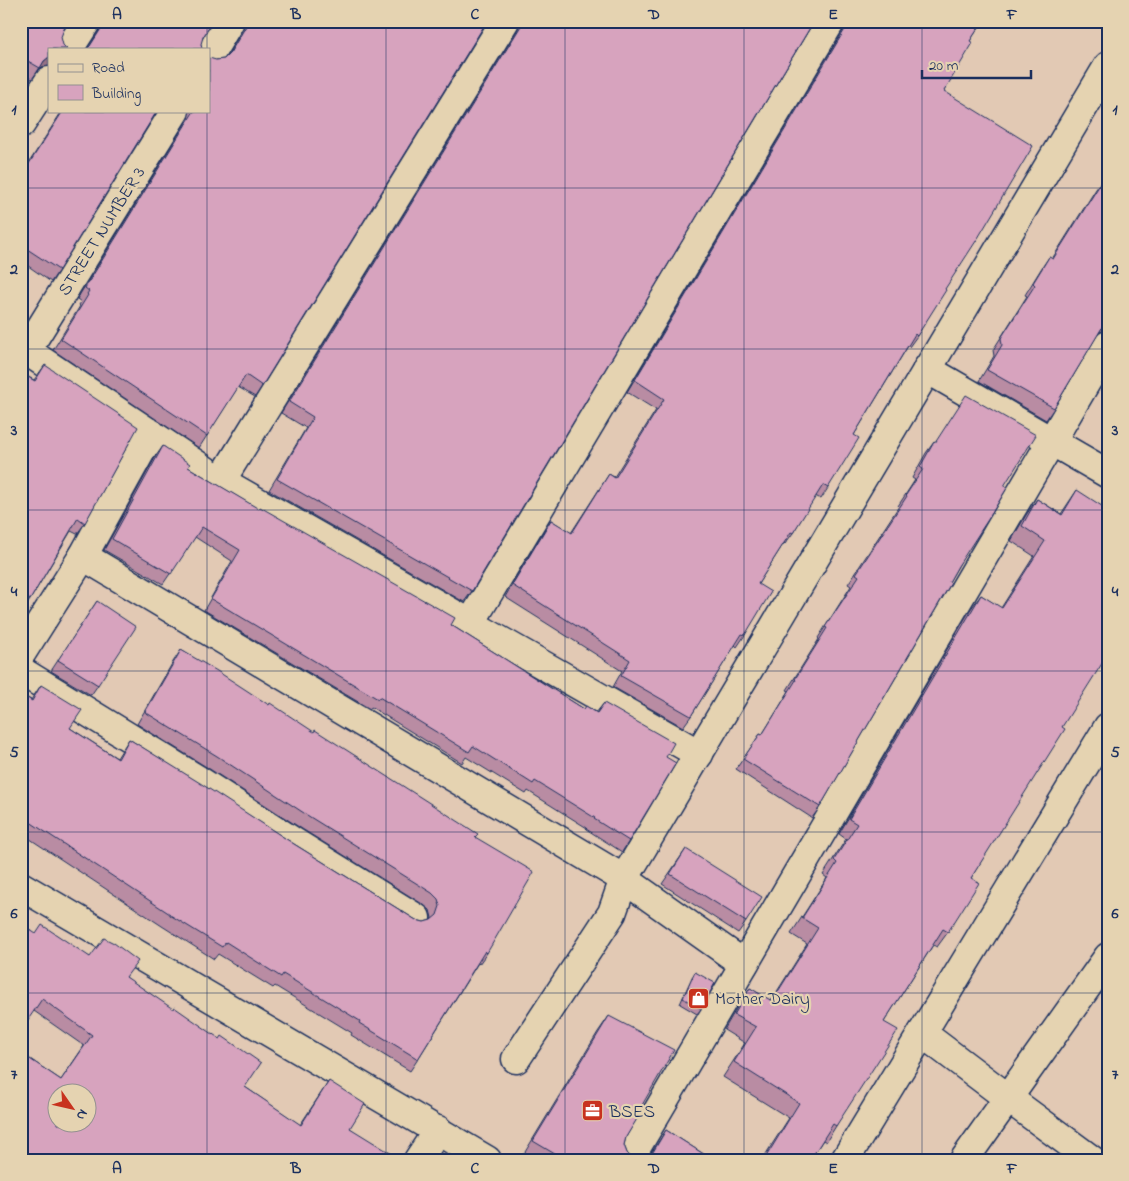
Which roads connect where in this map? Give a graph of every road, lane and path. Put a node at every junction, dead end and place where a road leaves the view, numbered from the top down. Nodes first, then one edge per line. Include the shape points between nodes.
1 (87, 21) edge
2 (230, 21) edge
3 (505, 21) edge
4 (831, 21) edge
5 (70, 48) edge
6 (210, 54) edge
7 (1108, 66) edge
8 (48, 83) edge
9 (174, 112) edge
10 (21, 124) edge
11 (1108, 345) edge
12 (24, 349) edge
13 (928, 369) junction
14 (151, 433) junction
15 (1052, 440) junction
16 (1108, 474) edge
17 (221, 481) junction
18 (84, 556) junction
19 (470, 624) junction
20 (21, 654) edge
21 (21, 672) edge
22 (1108, 727) edge
23 (699, 754) junction
24 (624, 879) junction
25 (21, 886) edge
26 (416, 918) edge
27 (1108, 957) edge
28 (744, 964) junction
29 (922, 1033) junction
30 (516, 1059) dead end
31 (1008, 1098) junction
32 (438, 1130) junction
33 (418, 1160) edge
34 (487, 1160) edge
35 (629, 1160) edge
36 (845, 1160) edge
37 (964, 1160) edge
38 (1092, 1160) edge

1 - 5 street
2 - 6 street
3 - 17 street
4 - 19 street
7 - 13 street
8 - 10 street
9 - 12 street, STREET NUMBER 3
11 - 15 street
12 - 14 street
13 - 15 street
13 - 23 street
14 - 17 street
14 - 18 street
15 - 16 street
15 - 28 street
17 - 19 street
18 - 20 street
18 - 24 street
19 - 23 street
21 - 26 street
22 - 29 street
23 - 24 street
24 - 28 street
24 - 30 street via 612,912
25 - 32 street
27 - 31 street
28 - 35 street
29 - 31 street
29 - 36 street
31 - 37 street
31 - 38 street
32 - 33 street
32 - 34 street

